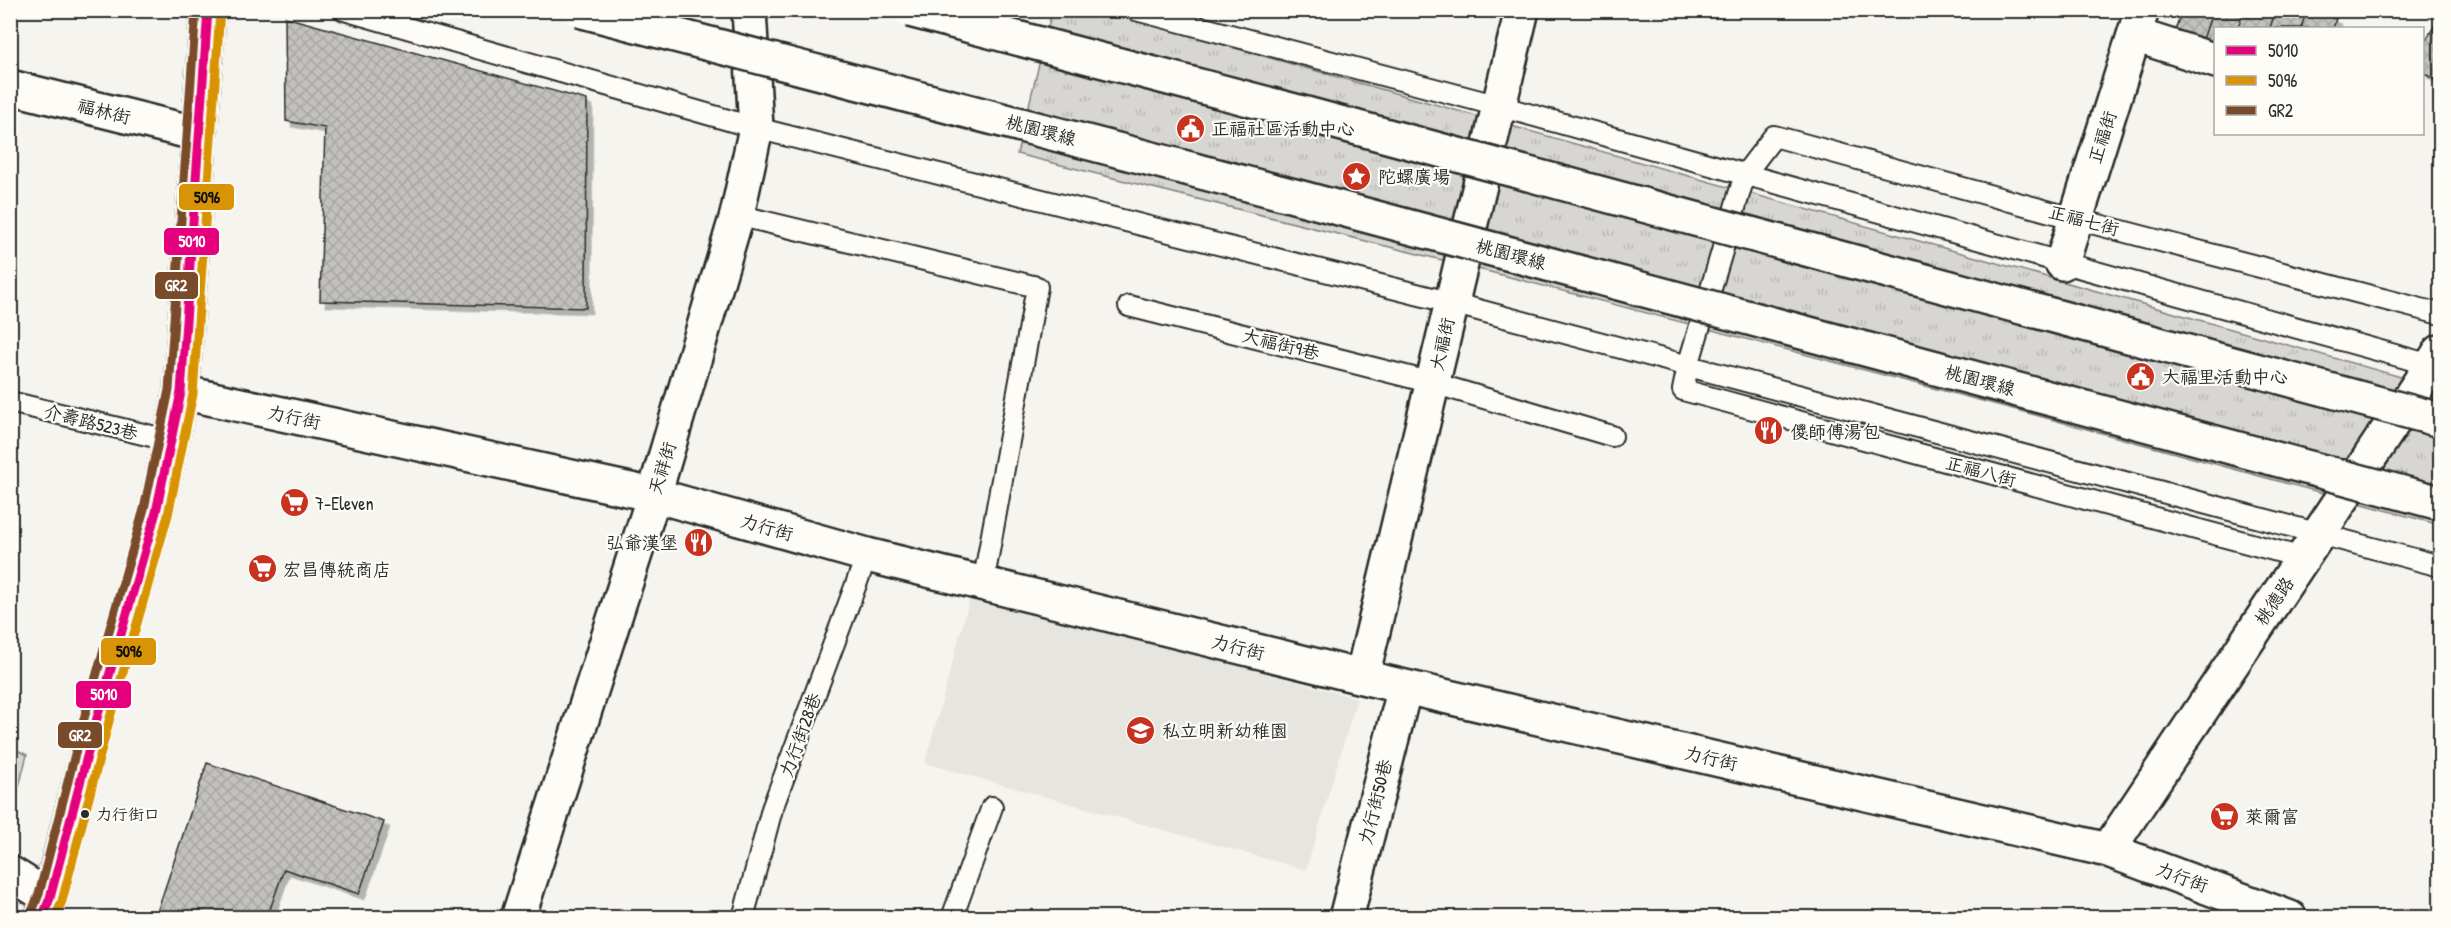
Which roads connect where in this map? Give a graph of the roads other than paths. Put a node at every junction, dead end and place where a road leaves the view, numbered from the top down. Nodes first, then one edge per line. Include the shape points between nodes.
1 (208, 10) edge
2 (344, 10) edge
3 (579, 10) edge
4 (749, 10) edge
5 (910, 10) edge
6 (1136, 10) edge
7 (1522, 10) edge
8 (2139, 23) edge
9 (2214, 60) edge
10 (10, 87) edge
11 (1499, 106) junction
12 (756, 128) junction
13 (198, 134) junction
14 (1745, 174) junction
15 (737, 215) junction
16 (2076, 219) junction
17 (2062, 263) junction
18 (1452, 303) junction
19 (1129, 306) dead end
20 (2440, 314) edge
21 (2438, 362) edge
22 (1688, 366) junction
23 (1433, 383) junction
24 (181, 392) junction
25 (10, 402) edge
26 (2440, 420) edge
27 (1612, 435) dead end
28 (172, 441) junction
29 (654, 495) junction
30 (2440, 503) edge
31 (2311, 546) junction
32 (867, 555) junction
33 (2440, 566) edge
34 (983, 584) junction
35 (1362, 677) junction
36 (1405, 687) junction
37 (992, 807) dead end
38 (2108, 850) junction
39 (10, 873) edge
40 (46, 908) edge
41 (518, 918) edge
42 (743, 918) edge
43 (952, 918) edge
44 (1346, 918) edge
45 (2290, 918) edge

1 - 13 main road
2 - 12 lane
3 - 30 main road, 桃園環線, bridge via 1294,196
4 - 12 main road, 天祥街
5 - 26 main road, bridge
6 - 11 lane
7 - 11 main road, 大福街
8 - 9 main road
8 - 16 main road, 正福街
10 - 13 main road, 福林街
11 - 14 lane
11 - 18 main road, 大福街
12 - 15 main road, 天祥街
12 - 18 lane
13 - 24 main road
14 - 16 lane, 正福七街 via 1774,136
14 - 17 lane
14 - 22 lane
15 - 29 main road, 天祥街
15 - 34 lane via 1037,287
16 - 17 main road, 正福街
16 - 20 lane, 正福七街
17 - 21 lane
18 - 22 lane
18 - 23 main road, 大福街
19 - 23 lane, 大福街9巷
21 - 31 main road, 桃德路
22 - 31 lane
22 - 31 lane, 正福八街 via 1683,390
23 - 27 lane, 大福街9巷
23 - 35 main road, 大福街
24 - 28 main road
24 - 29 main road, 力行街
25 - 28 lane, 介壽路523巷
28 - 40 main road via 156,512
29 - 32 main road, 力行街
29 - 41 main road, 天祥街
31 - 33 lane
31 - 38 main road, 桃德路
32 - 34 main road, 力行街
32 - 42 lane, 力行街28巷 via 772,809
34 - 35 main road, 力行街
35 - 36 main road, 力行街
36 - 38 main road, 力行街
36 - 44 main road, 力行街50巷
37 - 43 lane
38 - 45 main road, 力行街
39 - 40 main road

